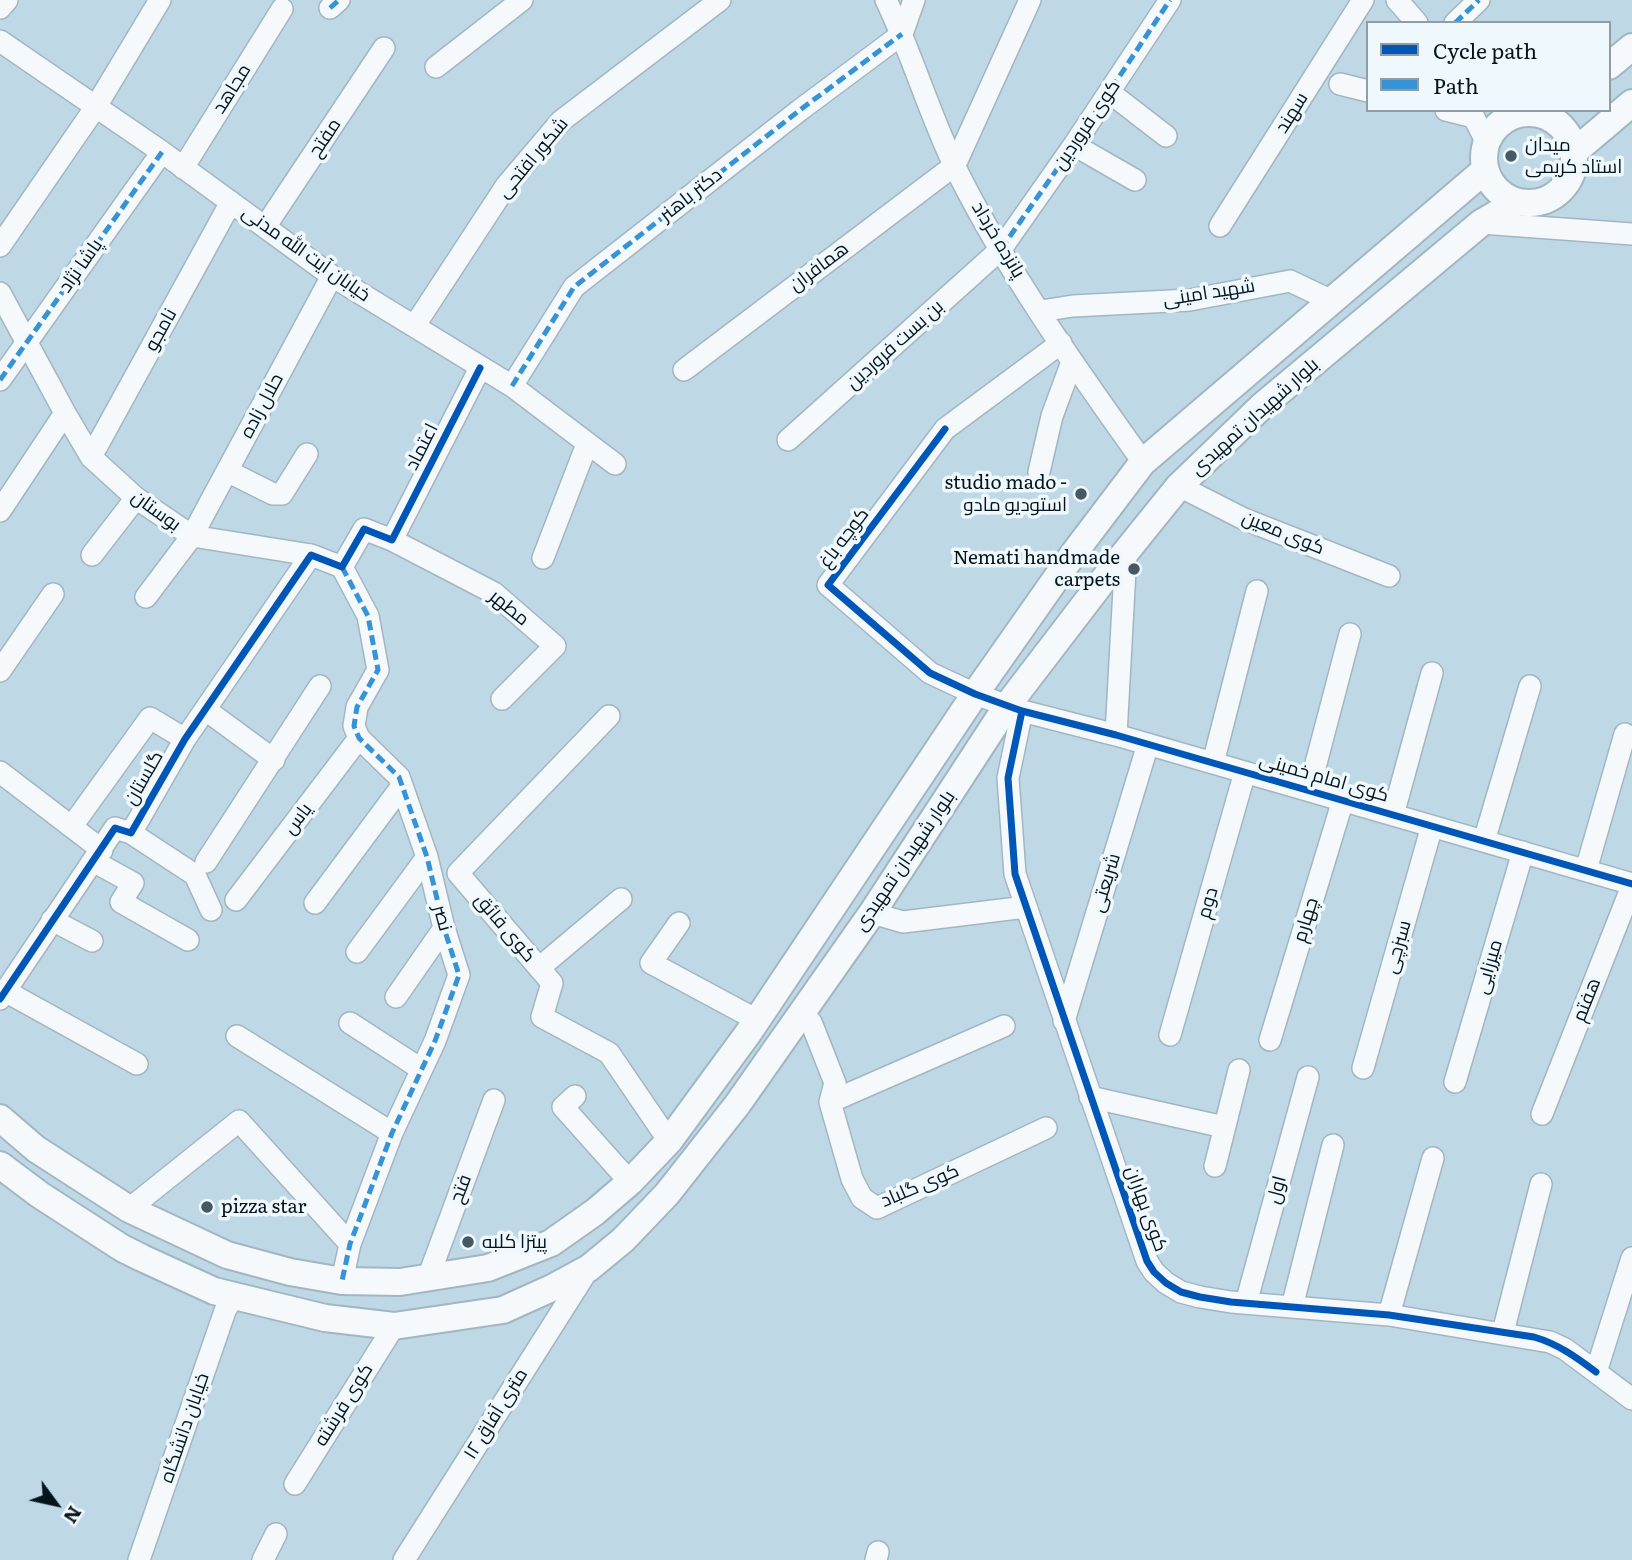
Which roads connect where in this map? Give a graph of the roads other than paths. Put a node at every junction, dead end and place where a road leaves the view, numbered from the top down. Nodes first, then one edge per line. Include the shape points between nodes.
1 (7, 0) edge
2 (160, 0) edge
3 (522, 0) edge
4 (720, 0) edge
5 (886, 0) edge
6 (914, 0) edge
7 (1030, 0) edge
8 (1170, 0) edge
9 (1363, 0) edge
10 (1397, 0) edge
11 (1479, 0) edge
12 (0, 8) edge
13 (282, 9) dead end
14 (1415, 21) edge
15 (1457, 21) edge
16 (902, 34) junction
17 (0, 41) edge
18 (1632, 47) edge
19 (384, 48) dead end
20 (1632, 57) edge
21 (1611, 64) edge
22 (1632, 65) edge
23 (436, 66) dead end
24 (1340, 83) dead end
25 (1366, 90) edge
26 (1109, 92) junction
27 (1632, 103) edge
28 (96, 108) junction
29 (1519, 112) edge
30 (1532, 112) edge
31 (1472, 114) edge
32 (1554, 114) edge
33 (1166, 136) dead end
34 (1486, 141) junction
35 (1074, 145) junction
36 (162, 152) junction
37 (1574, 152) junction
38 (954, 165) junction
39 (183, 168) junction
40 (1485, 170) junction
41 (1135, 180) dead end
42 (231, 202) junction
43 (1517, 202) junction
44 (1481, 223) junction
45 (1220, 226) dead end
46 (265, 227) junction
47 (1632, 234) edge
48 (0, 246) edge
49 (1001, 249) junction
50 (332, 276) junction
51 (0, 293) edge
52 (1332, 301) junction
53 (1041, 311) junction
54 (415, 325) junction
55 (27, 342) junction
56 (1060, 344) junction
57 (1072, 362) junction
58 (480, 368) junction
59 (684, 370) dead end
60 (0, 380) edge
61 (512, 386) junction
62 (65, 413) junction
63 (788, 440) dead end
64 (587, 444) junction
65 (307, 454) dead end
66 (92, 457) junction
67 (1143, 462) junction
68 (615, 464) dead end
69 (227, 471) junction
70 (1039, 472) dead end
71 (1179, 486) junction
72 (136, 498) junction
73 (0, 511) edge
74 (192, 536) junction
75 (392, 540) junction
76 (1126, 552) junction
77 (92, 555) dead end
78 (311, 555) junction
79 (543, 558) dead end
80 (342, 567) junction
81 (1389, 576) dead end
82 (1257, 591) dead end
83 (53, 594) dead end
84 (146, 597) dead end
85 (1350, 634) dead end
86 (0, 671) edge
87 (1433, 673) dead end
88 (320, 686) dead end
89 (1530, 686) dead end
90 (975, 694) junction
91 (502, 699) dead end
92 (1015, 708) junction
93 (206, 710) junction
94 (609, 716) dead end
95 (1625, 734) dead end
96 (1116, 735) junction
97 (359, 738) junction
98 (185, 739) junction
99 (1148, 744) junction
100 (274, 760) junction
101 (1213, 763) junction
102 (0, 772) edge
103 (1245, 772) junction
104 (402, 786) junction
105 (1309, 790) junction
106 (1343, 800) junction
107 (1393, 815) junction
108 (72, 826) junction
109 (1432, 826) junction
110 (131, 833) junction
111 (1484, 841) junction
112 (1523, 852) junction
113 (97, 856) junction
114 (427, 858) junction
115 (206, 862) dead end
116 (1586, 870) junction
117 (1632, 885) edge
118 (236, 900) dead end
119 (621, 900) dead end
120 (315, 903) dead end
121 (1026, 907) junction
122 (211, 909) dead end
123 (872, 913) junction
124 (52, 920) junction
125 (679, 923) dead end
126 (444, 928) junction
127 (188, 940) dead end
128 (92, 941) dead end
129 (356, 951) dead end
130 (539, 968) junction
131 (2, 995) edge
132 (396, 997) dead end
133 (800, 1015) junction
134 (757, 1020) junction
135 (1064, 1021) junction
136 (350, 1023) dead end
137 (1003, 1026) dead end
138 (1170, 1035) dead end
139 (237, 1036) dead end
140 (1270, 1040) dead end
141 (137, 1064) dead end
142 (421, 1069) junction
143 (1363, 1069) dead end
144 (1239, 1070) dead end
145 (1308, 1077) dead end
146 (1455, 1082) dead end
147 (575, 1096) dead end
148 (1090, 1097) junction
149 (494, 1100) dead end
150 (830, 1102) junction
151 (1542, 1114) dead end
152 (0, 1118) edge
153 (1224, 1127) junction
154 (1046, 1128) dead end
155 (393, 1133) junction
156 (669, 1142) junction
157 (1333, 1146) dead end
158 (1433, 1158) dead end
159 (0, 1164) edge
160 (1215, 1166) dead end
161 (630, 1182) junction
162 (1541, 1184) dead end
163 (129, 1209) junction
164 (158, 1223) junction
165 (350, 1244) junction
166 (227, 1255) junction
167 (142, 1258) junction
168 (1632, 1258) edge
169 (589, 1268) junction
170 (428, 1278) junction
171 (342, 1280) junction
172 (223, 1294) junction
173 (1246, 1303) junction
174 (1292, 1307) junction
175 (1389, 1315) junction
176 (394, 1325) junction
177 (1503, 1332) junction
178 (1596, 1372) junction
179 (1632, 1399) edge
180 (295, 1484) dead end
181 (276, 1534) dead end
182 (139, 1560) edge
183 (262, 1560) edge
184 (404, 1560) edge

1 - 12 street
2 - 28 street
3 - 23 street
4 - 54 street, شکور افتحی via 561,121 506,186
5 - 16 street, پانزده خرداد
6 - 16 street
7 - 38 street
8 - 26 street, کوی فروردین
9 - 45 street, سهند
10 - 14 street
11 - 15 street
13 - 39 street, مجاهد
16 - 38 street, پانزده خرداد
16 - 61 street, دکتر باهنر via 575,287
17 - 28 street, خیابان آیت الله مدنی
18 - 21 main road
19 - 46 street, مفتح
20 - 22 main road
24 - 25 street
26 - 33 street
26 - 35 street, کوی فروردین
27 - 37 main road
28 - 36 street, خیابان آیت الله مدنی
28 - 48 street
29 - 34 main road via 1503,120
30 - 32 main road
31 - 34 street
32 - 37 main road
34 - 40 main road
35 - 41 street
35 - 49 street, کوی فروردین
36 - 39 street, خیابان آیت الله مدنی
36 - 55 street, پاشا نژاد
37 - 43 main road via 1574,167 1559,192 1546,200
38 - 49 street, پانزده خرداد
38 - 59 street, همافران
39 - 42 street, خیابان آیت الله مدنی
40 - 43 main road via 1496,190
40 - 52 main road, بلوار شهیدان تمهیدی
42 - 46 street, خیابان آیت الله مدنی
42 - 66 street, نامجو
43 - 44 main road, بلوار شهیدان تمهیدی
44 - 47 street
44 - 71 main road, بلوار شهیدان تمهیدی via 1262,406
46 - 50 street, خیابان آیت الله مدنی
49 - 53 street, پانزده خرداد
49 - 63 street, بن بست فروردین
50 - 54 street, خیابان آیت الله مدنی
50 - 69 street, حلال زاده
51 - 55 street, بوستان
52 - 53 street, شهید امینی via 1290,281 1190,300
52 - 67 main road, بلوار شهیدان تمهیدی
53 - 56 street, پانزده خرداد
54 - 58 street, خیابان آیت الله مدنی
55 - 60 street, پاشا نژاد
55 - 62 street, بوستان
56 - 57 street, پانزده خرداد
56 - 90 street, کوچه باغ via 945,429 828,586 930,673
57 - 67 street, پانزده خرداد
57 - 70 street via 1052,415
58 - 61 street, خیابان آیت الله مدنی
58 - 75 street, اعتماد
61 - 64 street, خیابان آیت الله مدنی
62 - 66 street, بوستان
62 - 73 street
64 - 68 street, خیابان آیت الله مدنی
64 - 79 street
65 - 69 street via 282,494
66 - 72 street, بوستان
67 - 90 main road, بلوار شهیدان تمهیدی
69 - 74 street, حلال زاده
71 - 76 main road, بلوار شهیدان تمهیدی
71 - 81 street, کوی معین via 1244,519
72 - 74 street, بوستان
72 - 77 street
74 - 78 street, بوستان
74 - 84 street, حلال زاده
75 - 80 street via 364,529
75 - 91 street, مطهر via 494,593 555,646
76 - 92 main road, بلوار شهیدان تمهیدی
76 - 96 street
78 - 80 street, بوستان
78 - 93 street, گلستان
80 - 97 street via 368,616 378,670 357,706 354,726
82 - 101 street
83 - 86 street
85 - 105 street
87 - 107 street
88 - 100 street
89 - 111 street
90 - 92 street, کوی امام خمینی
90 - 134 main road, بلوار شهیدان تمهیدی
92 - 96 street, کوی امام خمینی
92 - 121 street, کوی بهاران via 1008,778 1016,874
92 - 123 main road, بلوار شهیدان تمهیدی
93 - 98 street, گلستان
93 - 100 street
94 - 130 street, کوی فائق via 458,873
95 - 116 street
96 - 99 street, کوی امام خمینی
97 - 104 street, نصر via 399,777
97 - 118 street, یاس
98 - 108 street via 150,718
98 - 110 street, گلستان
99 - 101 street, کوی امام خمینی
99 - 135 street, شریعتی
100 - 115 street
101 - 103 street, کوی امام خمینی
102 - 108 street
103 - 105 street, کوی امام خمینی
103 - 138 street, دوم
104 - 114 street, نصر
104 - 120 street
105 - 106 street, کوی امام خمینی
106 - 107 street, کوی امام خمینی
106 - 140 street, چهارم
107 - 109 street, کوی امام خمینی
108 - 113 street
109 - 111 street, کوی امام خمینی
109 - 143 street, سبزچی
110 - 113 street, گلستان via 115,828
110 - 122 street via 195,876
111 - 112 street, کوی امام خمینی
112 - 116 street, کوی امام خمینی
112 - 146 street, میرزایی
113 - 124 street, گلستان
113 - 127 street via 133,883 121,902
114 - 126 street, نصر
114 - 129 street
116 - 117 street, کوی امام خمینی
117 - 151 street, هفتم
119 - 130 street
121 - 123 street via 903,922
121 - 135 street, کوی بهاران
123 - 133 main road, بلوار شهیدان تمهیدی
124 - 128 street
124 - 131 street, گلستان
125 - 134 street via 651,963
126 - 132 street
126 - 142 street, نصر via 460,975
130 - 156 street, کوی فائق via 552,983 542,1017 609,1054
131 - 141 street
133 - 150 street, کوی گلباد via 811,1022 835,1083
133 - 169 main road, بلوار شهیدان تمهیدی via 667,1194
134 - 156 main road, بلوار شهیدان تمهیدی
135 - 148 street, کوی بهاران
136 - 142 street
137 - 150 street
139 - 155 street
142 - 155 street, نصر
144 - 153 street
145 - 173 street, اول
147 - 161 street via 563,1107
148 - 153 street
148 - 173 street, کوی بهاران via 1154,1272 1181,1292
149 - 170 street, فتح
150 - 154 street, کوی گلباد via 852,1179 862,1198 877,1208
152 - 163 main road, بلوار شهیدان تمهیدی via 36,1149
153 - 160 street
155 - 165 street, نصر
156 - 161 main road, بلوار شهیدان تمهیدی
157 - 174 street
158 - 175 street
159 - 167 main road, بلوار شهیدان تمهیدی via 40,1195
161 - 170 main road, بلوار شهیدان تمهیدی via 551,1243 488,1268
162 - 177 street
163 - 164 main road, بلوار شهیدان تمهیدی
163 - 165 street via 239,1121
164 - 166 main road, بلوار شهیدان تمهیدی
164 - 167 main road via 159,1244 153,1254
165 - 171 street, نصر
166 - 171 main road, بلوار شهیدان تمهیدی
166 - 172 main road via 210,1278
167 - 172 main road, بلوار شهیدان تمهیدی
168 - 178 street
169 - 176 main road, بلوار شهیدان تمهیدی via 503,1310
169 - 184 street, ۱۲ متری آفاق
170 - 171 main road, بلوار شهیدان تمهیدی
172 - 176 main road, بلوار شهیدان تمهیدی via 325,1318
172 - 182 street, خیابان دانشگاه via 225,1311
173 - 174 street, کوی بهاران
174 - 175 street, کوی بهاران
175 - 177 street, کوی بهاران
176 - 180 street, کوی فرشته
177 - 178 street, کوی بهاران via 1550,1342
178 - 179 street, کوی بهاران
181 - 183 street

